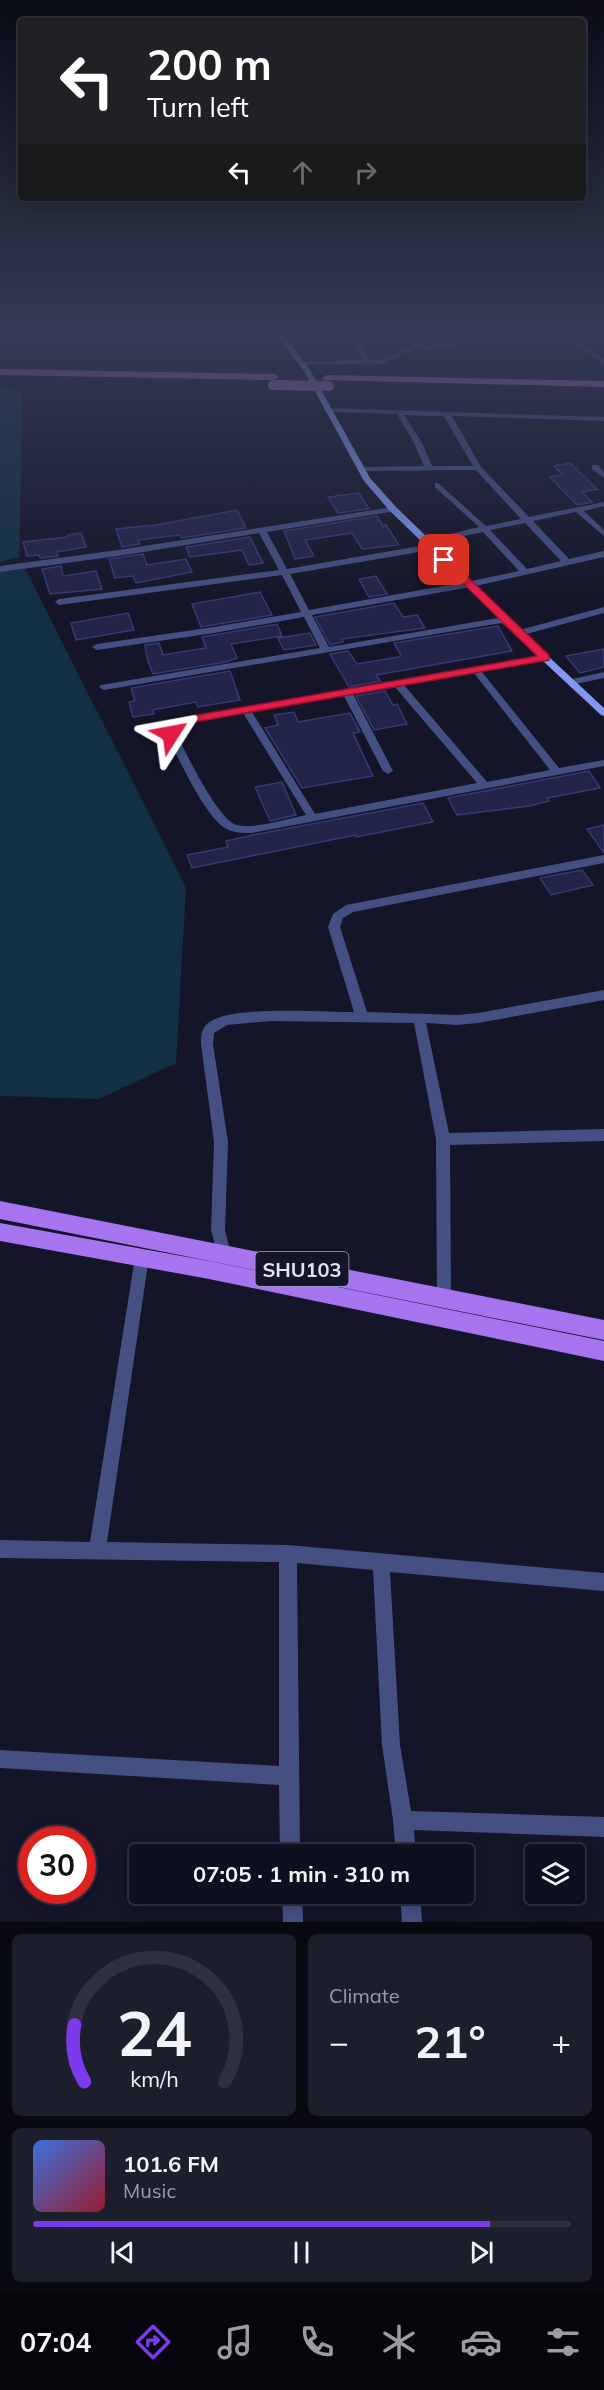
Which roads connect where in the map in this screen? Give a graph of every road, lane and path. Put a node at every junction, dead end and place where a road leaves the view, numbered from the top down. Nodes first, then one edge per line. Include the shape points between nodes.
1 (336, 424) edge
2 (406, 424) edge
3 (453, 424) edge
4 (595, 467) dead end
5 (478, 468) junction
6 (362, 469) junction
7 (429, 469) junction
8 (604, 476) edge
9 (438, 485) dead end
10 (604, 504) edge
11 (393, 509) junction
12 (577, 509) junction
13 (526, 520) junction
14 (485, 529) junction
15 (262, 530) junction
16 (604, 534) edge
17 (428, 544) junction
18 (604, 554) edge
19 (566, 561) junction
20 (0, 569) edge
21 (524, 571) junction
22 (285, 572) junction
23 (471, 584) junction
24 (59, 602) dead end
25 (604, 610) edge
26 (305, 613) junction
27 (504, 620) junction
28 (519, 633) junction
29 (97, 647) dead end
30 (326, 650) junction
31 (545, 658) junction
32 (476, 670) junction
33 (604, 675) edge
34 (571, 682) junction
35 (397, 683) junction
36 (105, 687) dead end
37 (346, 692) junction
38 (246, 710) junction
39 (604, 713) edge
40 (604, 763) edge
41 (388, 771) dead end
42 (557, 772) junction
43 (484, 785) junction
44 (312, 817) junction
45 (604, 859) edge
46 (604, 995) edge
47 (362, 1017) junction
48 (419, 1018) junction
49 (604, 1135) edge
50 (443, 1139) junction
51 (0, 1210) edge
52 (0, 1232) edge
53 (224, 1254) junction
54 (142, 1257) junction
55 (444, 1297) junction
56 (604, 1330) edge
57 (604, 1350) edge
58 (0, 1549) edge
59 (97, 1550) junction
60 (288, 1554) junction
61 (381, 1563) junction
62 (604, 1582) edge
63 (0, 1759) edge
64 (288, 1776) junction
65 (403, 1820) junction
66 (604, 1827) edge
67 (290, 1844) edge
68 (405, 1844) edge
69 (292, 1904) edge
70 (411, 1904) edge
71 (293, 1922) edge
72 (412, 1922) edge

1 - 6 main road
2 - 7 street
3 - 5 street
4 - 8 street
5 - 7 street
5 - 13 street
6 - 7 street
6 - 11 main road
9 - 14 street
10 - 12 street
11 - 15 street
11 - 17 main road
12 - 13 street
12 - 16 street
13 - 14 street
13 - 19 street
14 - 17 street
14 - 21 street
15 - 20 street
15 - 22 street
17 - 22 street
17 - 23 main road
18 - 19 street
19 - 21 street
21 - 23 street
22 - 24 street
22 - 26 street
23 - 26 street
23 - 27 main road
25 - 28 street
26 - 29 street
26 - 30 street
27 - 28 main road
27 - 30 street
28 - 31 main road
30 - 36 street
31 - 32 street
31 - 34 main road
32 - 35 street
32 - 42 street
33 - 34 street
34 - 39 main road
35 - 37 street
35 - 43 street
37 - 38 street
37 - 41 street
38 - 44 street
38 - 44 street via 186,720 172,727 171,734 217,815 239,829
40 - 42 street
42 - 43 street
43 - 44 street
45 - 47 street via 350,908 342,913 334,927
46 - 48 street via 478,1018
47 - 48 street
47 - 53 street via 225,1020 208,1032 221,1142 218,1230
48 - 50 street
49 - 50 street
50 - 55 street
51 - 53 main road, SHU103
52 - 54 main road, SHU103
53 - 55 main road, SHU103
54 - 57 main road, SHU103
54 - 59 street
55 - 56 main road, SHU103
58 - 59 street
59 - 60 street
60 - 61 street
60 - 64 street
61 - 62 street
61 - 65 street via 391,1745
63 - 64 street
64 - 67 street
65 - 66 street
65 - 68 street
69 - 71 street
70 - 72 street

